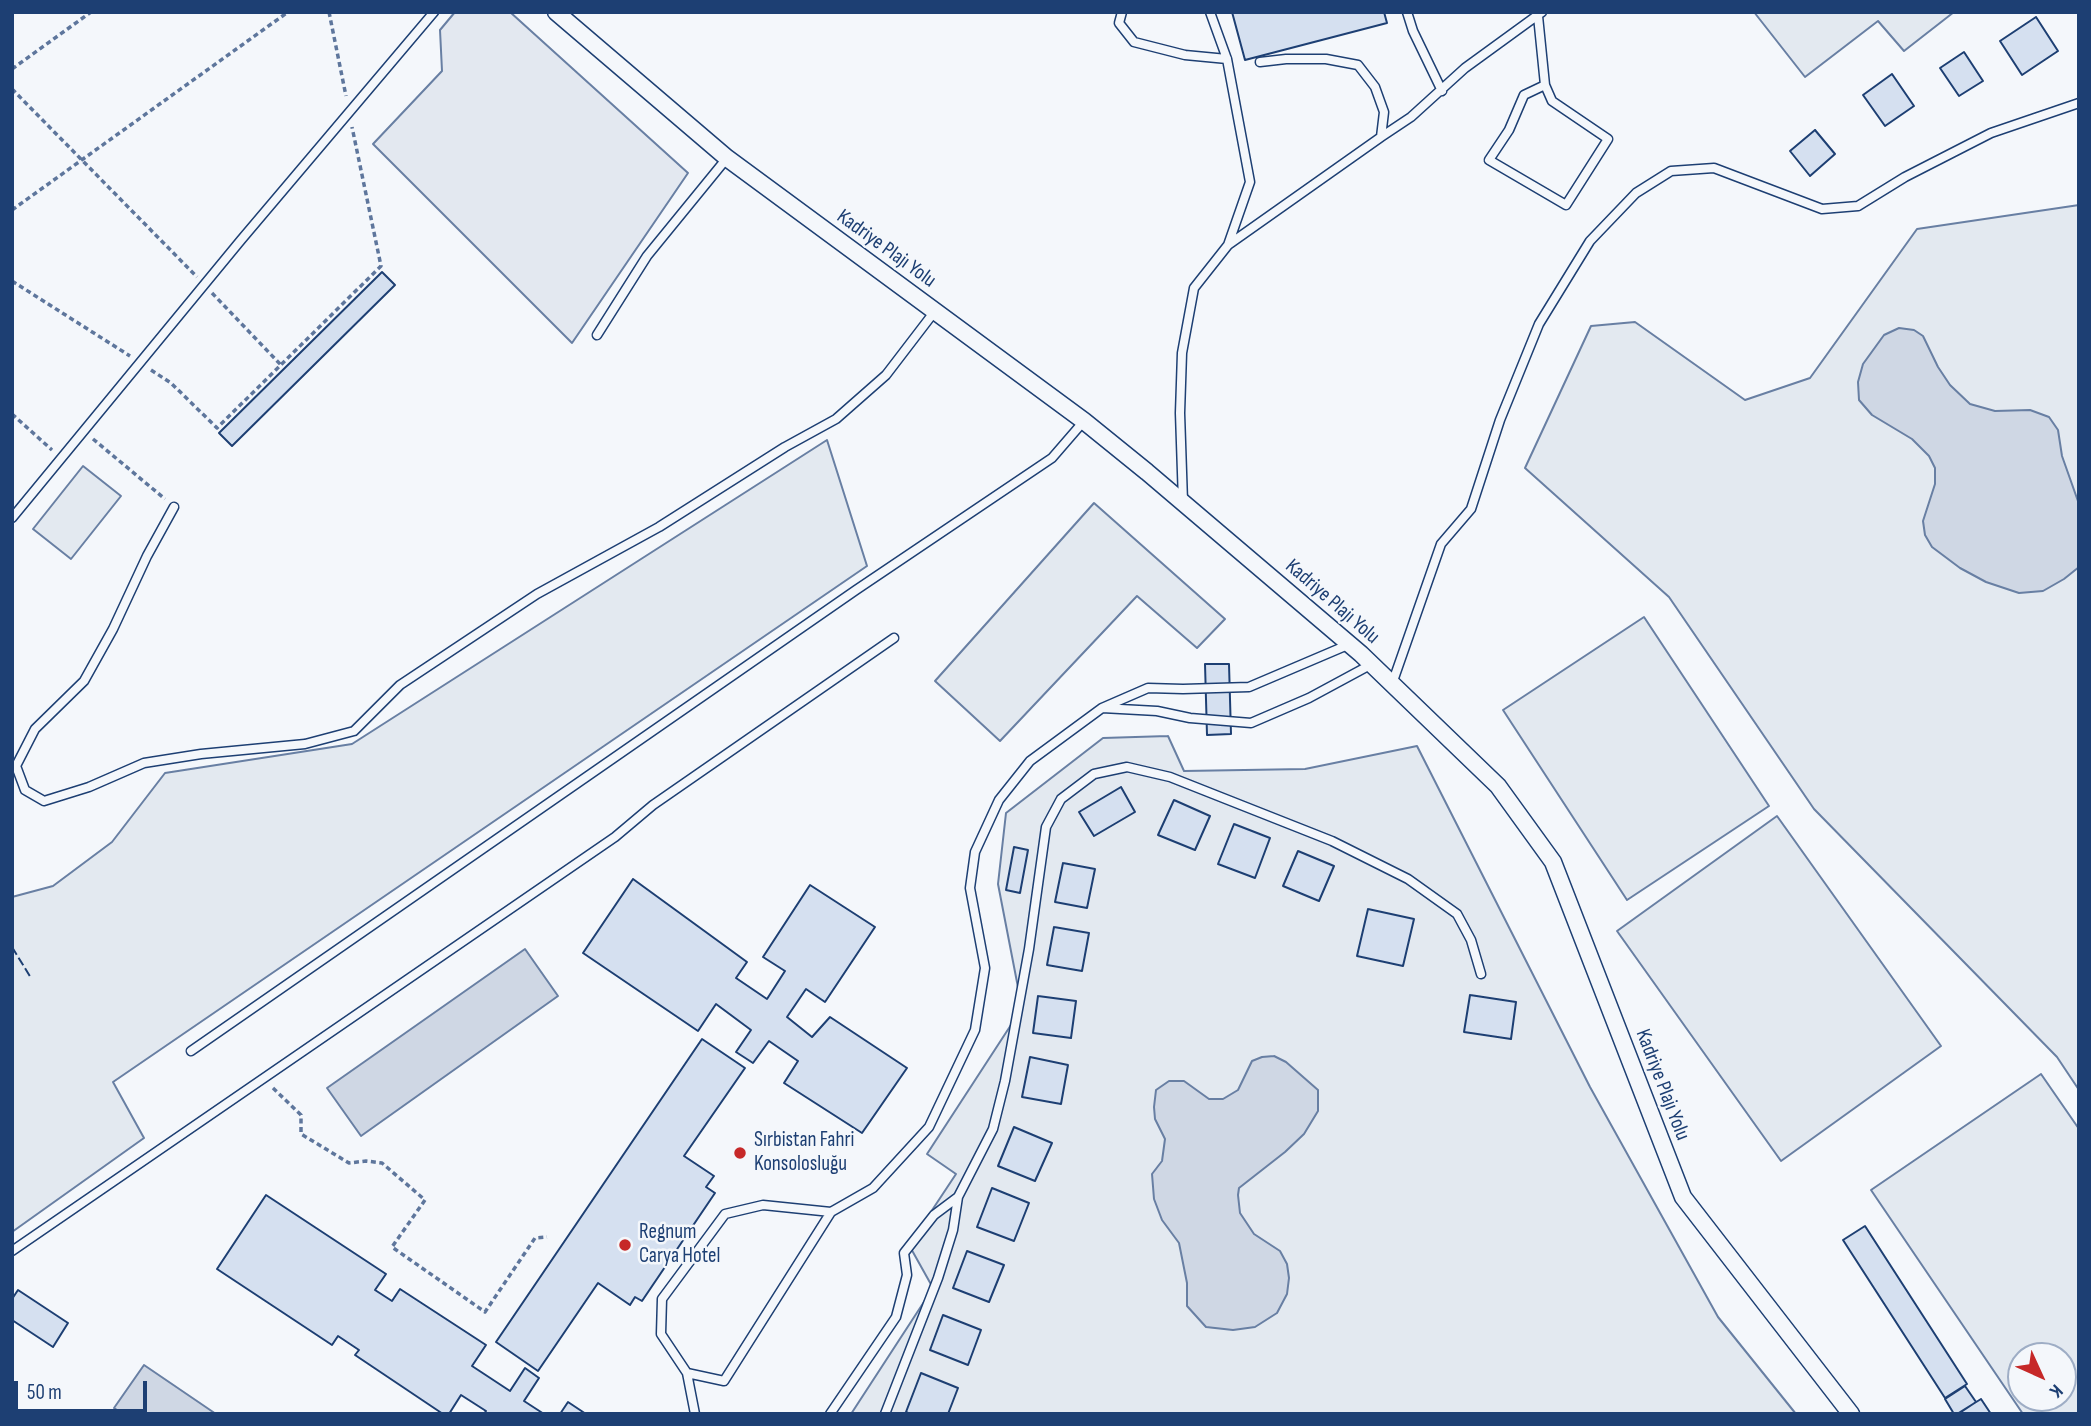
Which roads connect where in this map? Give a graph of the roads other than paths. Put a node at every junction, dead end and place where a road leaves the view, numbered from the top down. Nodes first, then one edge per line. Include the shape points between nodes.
1 (434, 12) edge
2 (556, 12) edge
3 (1122, 12) edge
4 (1210, 12) edge
5 (1408, 12) edge
6 (1540, 14) edge
7 (1227, 58) junction
8 (1260, 62) dead end
9 (1545, 85) junction
10 (1442, 91) junction
11 (2079, 103) edge
12 (1381, 137) junction
13 (727, 158) junction
14 (1228, 245) junction
15 (935, 311) junction
16 (597, 335) dead end
17 (1084, 421) junction
18 (1182, 502) junction
19 (174, 507) road end
20 (12, 518) edge
21 (894, 638) dead end
22 (1350, 644) junction
23 (1372, 664) junction
24 (1392, 684) junction
25 (1102, 708) junction
26 (1481, 974) dead end
27 (191, 1051) dead end
28 (958, 1198) junction
29 (831, 1212) junction
30 (12, 1251) edge
31 (687, 1373) junction
32 (695, 1414) edge
33 (830, 1414) edge
34 (884, 1414) edge
35 (1851, 1414) edge

1 - 20 lane
2 - 13 street, Kadriye Plajı Yolu
3 - 7 lane via 1119,23 1134,42 1185,55
4 - 7 lane
5 - 10 lane
6 - 9 lane
6 - 10 lane via 1465,68
7 - 14 lane via 1250,182
8 - 12 lane via 1326,60 1358,65 1375,87 1384,112
9 - 9 lane via 1552,101 1608,139 1566,205 1489,160 1524,95
10 - 12 lane
11 - 24 lane via 1991,133 1858,206 1822,209 1714,168 1671,171 1636,193 1590,241 1539,324 1471,509 1441,544
12 - 14 lane
13 - 15 street, Kadriye Plajı Yolu
13 - 16 lane via 647,256
14 - 18 lane via 1195,288 1182,353
15 - 17 street, Kadriye Plajı Yolu
15 - 19 lane via 886,375 835,419 659,527 537,594 400,685 354,731 305,744 145,763 44,802 25,790 16,766 35,730 84,681
17 - 18 street, Kadriye Plajı Yolu
17 - 27 lane via 1052,457
18 - 22 street, Kadriye Plajı Yolu
21 - 30 lane via 653,805 615,837
22 - 23 street, Kadriye Plajı Yolu
22 - 25 lane via 1249,687 1148,688
23 - 24 street, Kadriye Plajı Yolu
23 - 25 lane via 1251,723
24 - 35 street, Kadriye Plajı Yolu via 1498,786 1553,862 1683,1197
25 - 29 lane via 1031,761 999,800 975,852 970,888 985,968 975,1030 929,1127 873,1188
26 - 28 lane via 1457,914 1408,879 1332,841 1170,777 1127,767 1094,774 1061,799 1046,827 1005,1082 993,1129
28 - 33 lane via 934,1215 904,1253 907,1275 896,1317
28 - 34 lane via 938,1278
29 - 31 lane via 724,1381
29 - 31 lane via 763,1205 725,1214 662,1299 661,1334
31 - 32 lane

